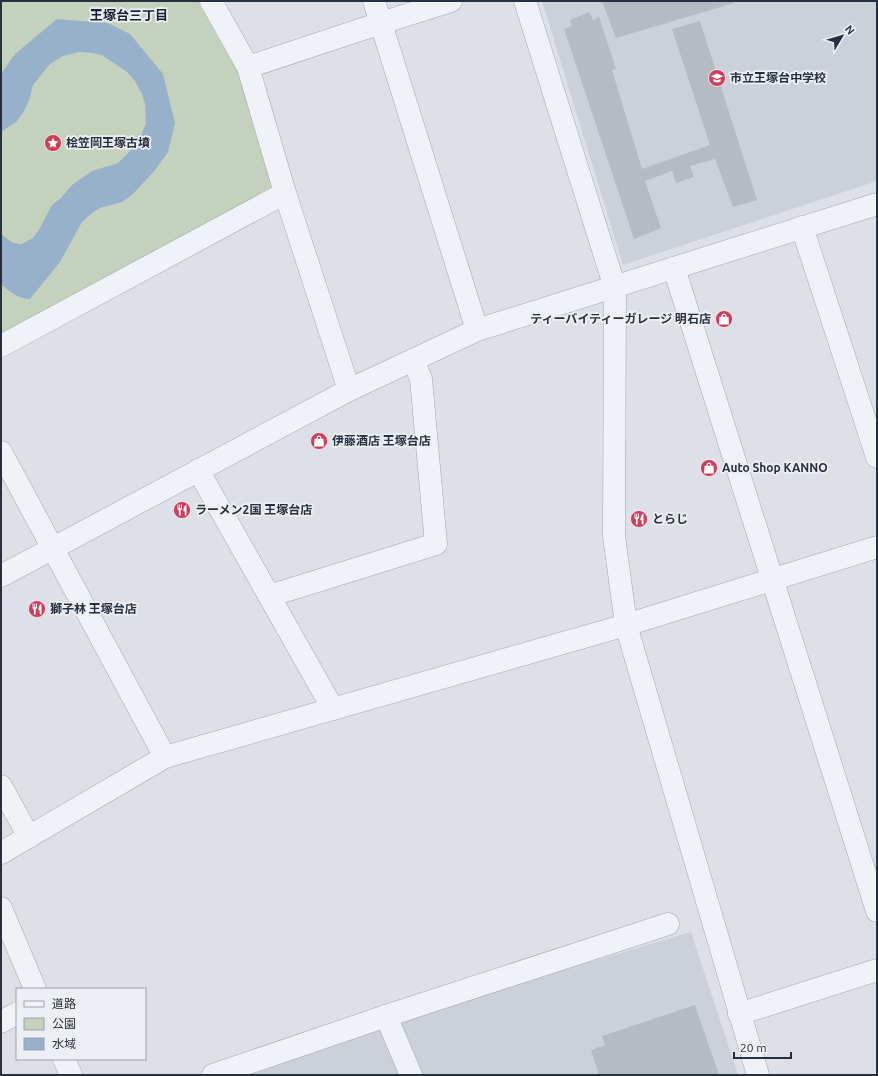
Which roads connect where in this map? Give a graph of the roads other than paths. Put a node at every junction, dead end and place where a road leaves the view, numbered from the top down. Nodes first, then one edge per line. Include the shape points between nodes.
1 (211, 1) edge
2 (374, 1) edge
3 (451, 1) edge
4 (525, 1) edge
5 (381, 23) junction
6 (248, 67) junction
7 (285, 193) junction
8 (877, 204) edge
9 (802, 227) junction
10 (674, 268) junction
11 (615, 288) junction
12 (477, 330) junction
13 (1, 346) edge
14 (413, 360) junction
15 (349, 390) junction
16 (1, 452) edge
17 (877, 457) edge
18 (198, 470) junction
19 (877, 547) edge
20 (53, 549) junction
21 (1, 576) edge
22 (772, 579) junction
23 (269, 596) junction
24 (626, 625) junction
25 (333, 709) junction
26 (166, 757) junction
27 (1, 786) edge
28 (29, 837) junction
29 (1, 853) edge
30 (1, 908) edge
31 (877, 911) edge
32 (668, 924) dead end
33 (877, 970) edge
34 (35, 988) edge
35 (16, 1014) edge
36 (739, 1014) junction
37 (386, 1016) junction
38 (1, 1022) edge
39 (64, 1060) edge
40 (71, 1075) edge
41 (213, 1075) edge
42 (411, 1075) edge
43 (758, 1075) edge

1 - 6 street
2 - 5 street
3 - 5 street
4 - 11 street
5 - 6 street
5 - 12 street
6 - 7 street
7 - 13 street
7 - 15 street
8 - 9 street
9 - 10 street
9 - 17 street
10 - 11 street
10 - 22 street
11 - 12 street
11 - 24 street via 614,536
12 - 14 street
14 - 15 street
14 - 23 street via 421,379 436,544
15 - 18 street
16 - 20 street
18 - 20 street
18 - 23 street
19 - 22 street
20 - 21 street
20 - 26 street
22 - 24 street
22 - 31 street
23 - 25 street
24 - 25 street
24 - 36 street
25 - 26 street
26 - 28 street
27 - 28 street
28 - 29 street
30 - 34 street
32 - 37 street
33 - 36 street
35 - 38 street
36 - 43 street
37 - 41 street
37 - 42 street
39 - 40 street

